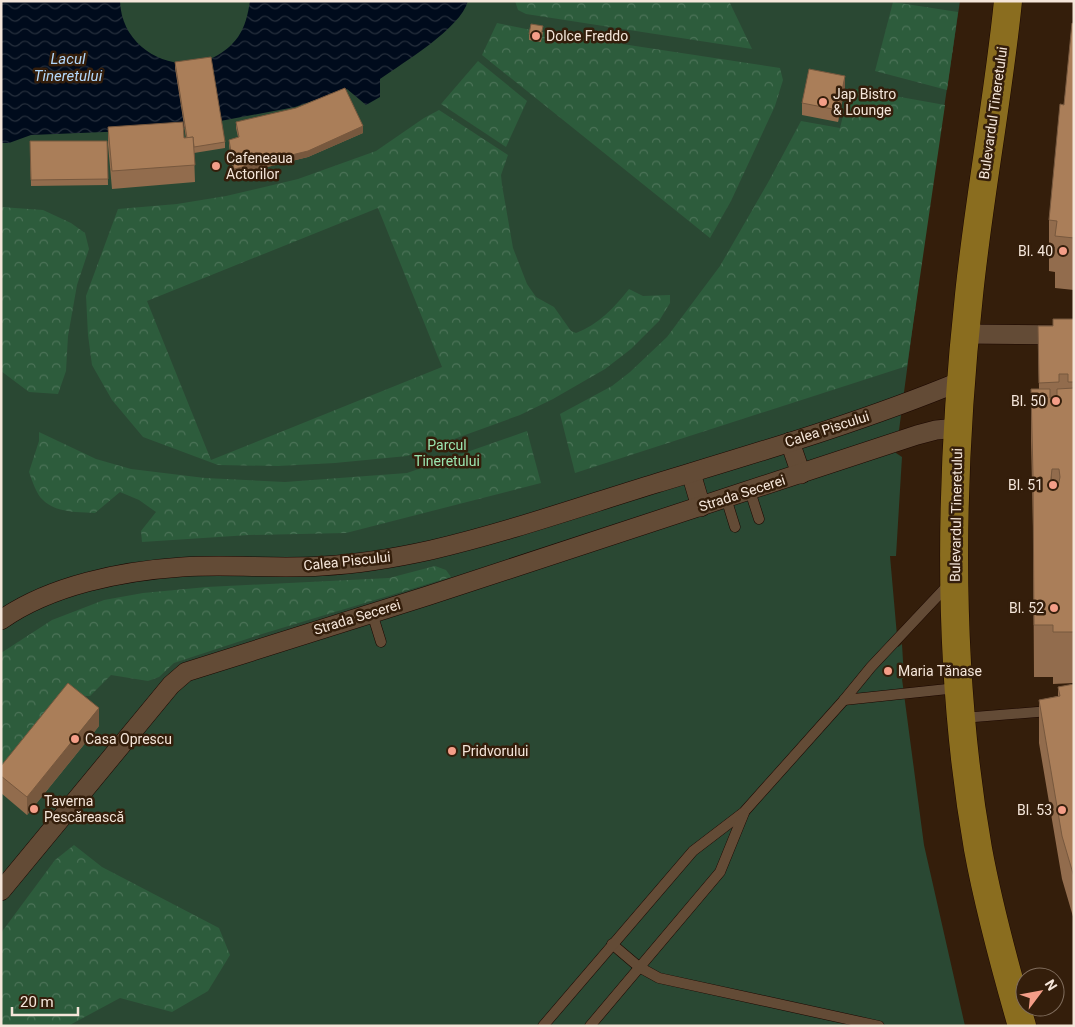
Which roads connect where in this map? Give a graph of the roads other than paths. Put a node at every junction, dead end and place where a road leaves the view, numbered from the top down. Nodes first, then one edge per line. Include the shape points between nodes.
1 (1008, 1) edge
2 (965, 334) junction
3 (1074, 336) edge
4 (961, 381) junction
5 (958, 428) junction
6 (790, 442) junction
7 (691, 473) junction
8 (801, 474) junction
9 (750, 491) junction
10 (726, 498) junction
11 (701, 507) junction
12 (759, 519) dead end
13 (735, 527) dead end
14 (954, 578) junction
15 (372, 613) junction
16 (1, 620) edge
17 (381, 642) dead end
18 (959, 688) junction
19 (844, 700) junction
20 (1074, 709) edge
21 (961, 718) junction
22 (744, 812) junction
23 (1, 891) edge
24 (612, 944) junction
25 (639, 967) junction
26 (543, 1026) edge
27 (590, 1026) edge
28 (879, 1026) edge
29 (1022, 1026) edge

1 - 2 main road, Bulevardul Tineretului
2 - 3 street
2 - 4 main road, Bulevardul Tineretului
4 - 5 main road, Bulevardul Tineretului
4 - 6 street, Calea Piscului
5 - 8 street, Strada Secerei via 917,435
5 - 14 main road, Bulevardul Tineretului
6 - 7 street, Calea Piscului
6 - 8 street, Strada Secerei
7 - 11 street
7 - 16 street, Calea Piscului via 431,550 322,566 150,570 74,586 42,597
8 - 9 street, Strada Secerei
9 - 10 street, Strada Secerei
9 - 12 lane
10 - 11 street, Strada Secerei
10 - 13 lane
11 - 15 street, Strada Secerei
14 - 18 main road, Bulevardul Tineretului
14 - 19 lane
15 - 17 lane
15 - 23 street, Strada Secerei via 186,672 171,685
18 - 19 lane
18 - 21 main road, Bulevardul Tineretului
19 - 22 lane
20 - 21 lane
21 - 29 main road, Bulevardul Tineretului via 978,851 998,942
22 - 24 lane via 693,851
22 - 25 lane via 720,872
24 - 25 lane
24 - 26 lane
25 - 27 lane
25 - 28 lane via 660,978

